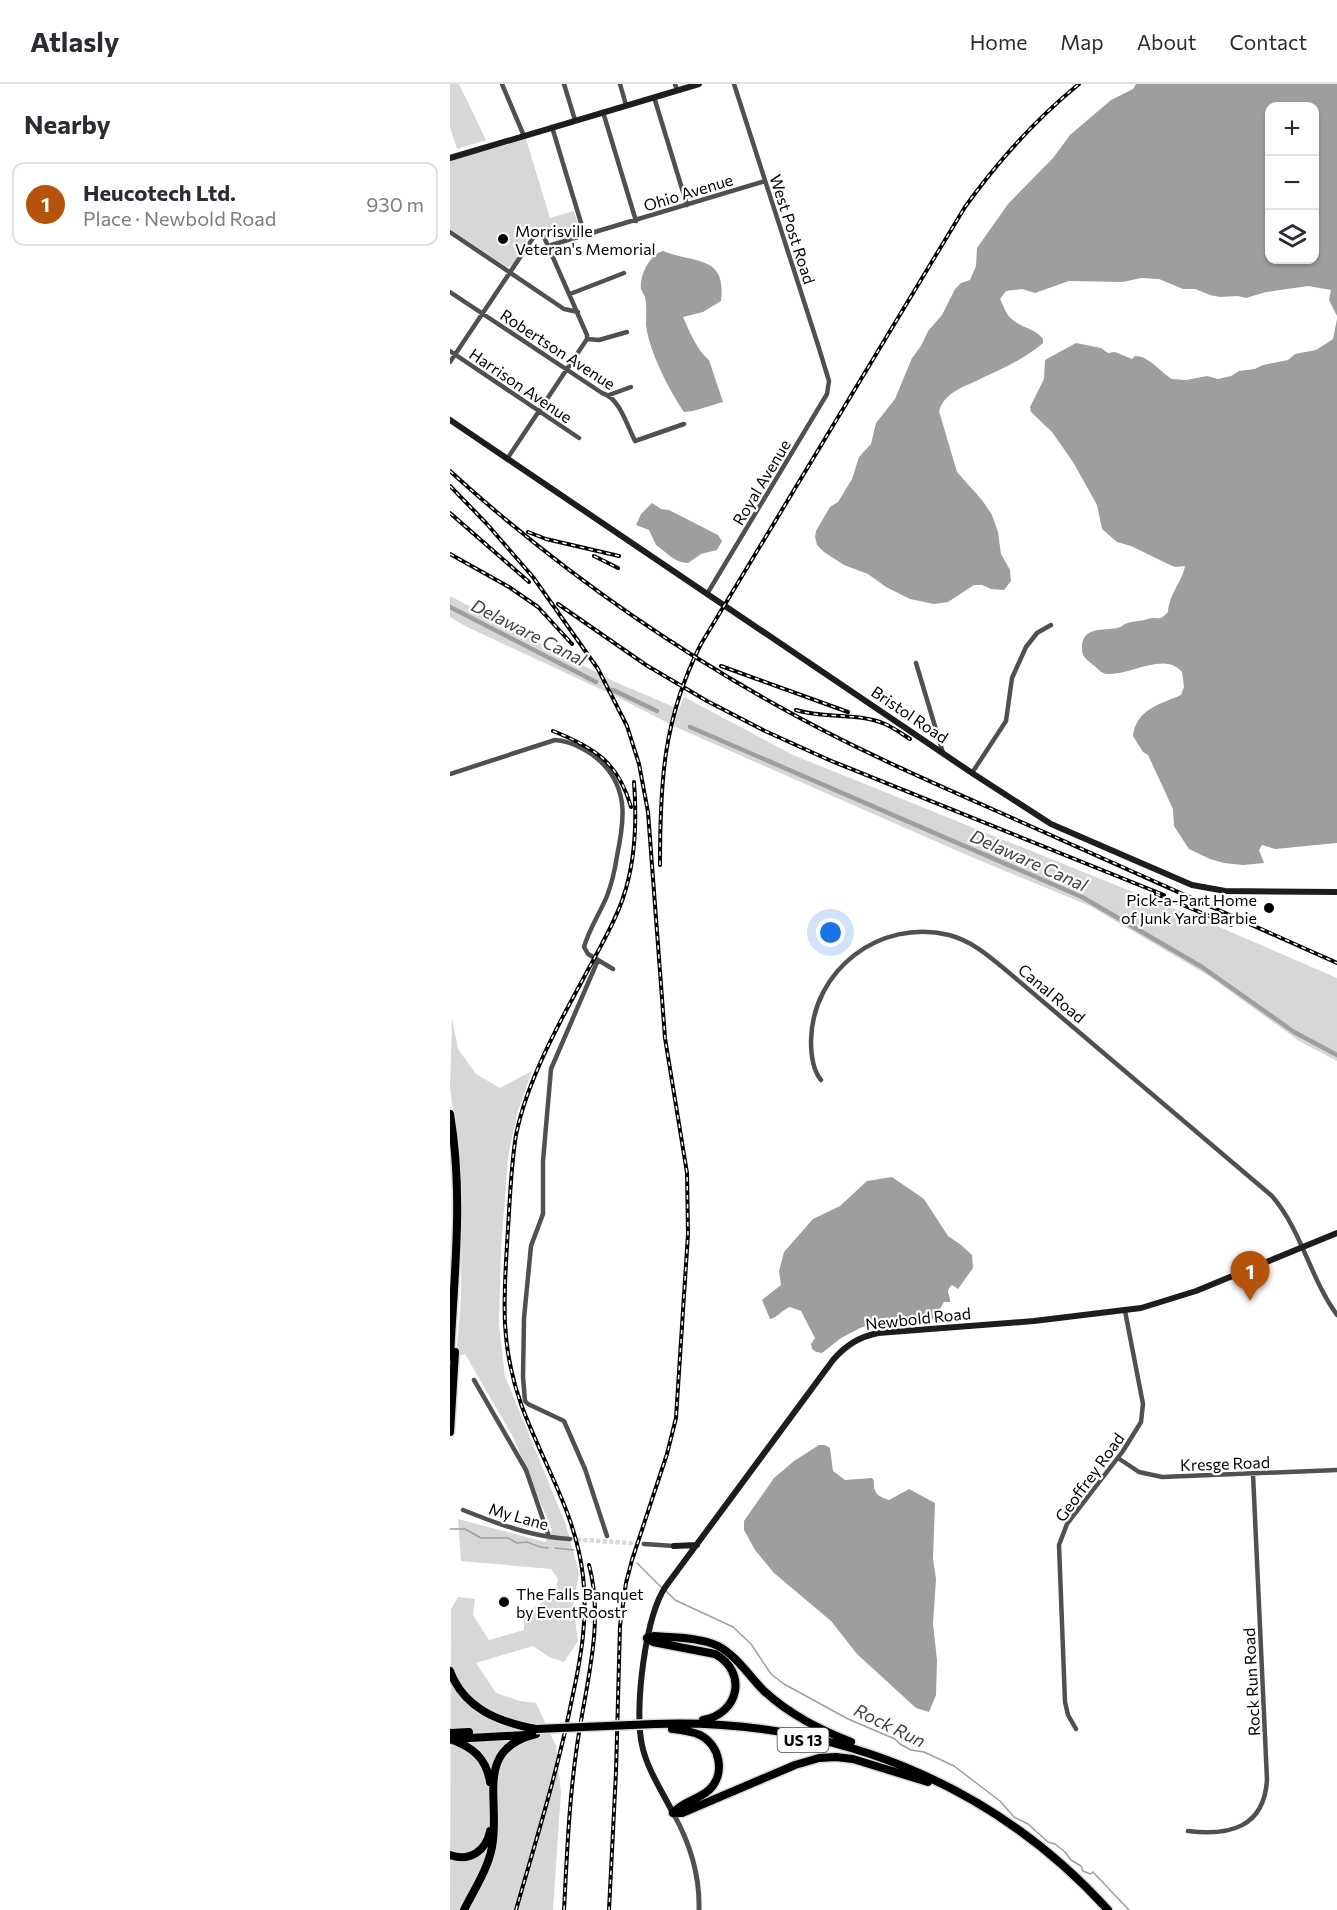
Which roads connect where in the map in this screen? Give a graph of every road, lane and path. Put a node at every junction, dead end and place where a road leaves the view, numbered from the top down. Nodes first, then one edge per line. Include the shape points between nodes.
1 (502, 84) edge
2 (564, 84) edge
3 (620, 84) edge
4 (699, 84) edge
5 (734, 84) edge
6 (676, 87) edge
7 (654, 97) junction
8 (626, 105) junction
9 (603, 112) junction
10 (575, 120) junction
11 (552, 127) junction
12 (524, 136) junction
13 (450, 158) edge
14 (765, 181) junction
15 (687, 205) junction
16 (636, 221) junction
17 (450, 231) edge
18 (585, 236) junction
19 (548, 246) junction
20 (510, 272) junction
21 (624, 273) dead end
22 (450, 292) edge
23 (570, 294) junction
24 (578, 312) junction
25 (482, 314) junction
26 (627, 332) dead end
27 (587, 339) junction
28 (453, 353) edge
29 (450, 362) edge
30 (566, 369) junction
31 (829, 381) joint
32 (631, 387) dead end
33 (609, 395) junction
34 (539, 411) junction
35 (450, 420) edge
36 (684, 424) dead end
37 (579, 438) dead end
38 (507, 459) junction
39 (707, 594) junction
40 (1051, 625) dead end
41 (916, 663) dead end
42 (943, 753) junction
43 (972, 773) junction
44 (450, 774) edge
45 (1337, 892) edge
46 (598, 960) junction
47 (613, 969) dead end
48 (822, 1080) dead end
49 (450, 1114) edge
50 (1337, 1233) edge
51 (458, 1236) junction
52 (1303, 1247) junction
53 (1125, 1311) junction
54 (1337, 1315) edge
55 (450, 1333) edge
56 (451, 1341) edge
57 (450, 1357) edge
58 (474, 1380) dead end
59 (450, 1432) edge
60 (1118, 1458) junction
61 (1337, 1470) edge
62 (1253, 1474) junction
63 (463, 1510) dead end
64 (607, 1536) dead end
65 (549, 1537) junction
66 (570, 1539) tunnel mouth
67 (644, 1544) tunnel mouth
68 (697, 1545) junction
69 (674, 1546) junction
70 (686, 1561) junction
71 (647, 1638) junction
72 (450, 1671) edge
73 (687, 1723) junction
74 (655, 1727) junction
75 (672, 1729) junction
76 (1076, 1729) dead end
77 (536, 1732) junction
78 (450, 1733) edge
79 (450, 1739) edge
80 (904, 1766) junction
81 (928, 1782) junction
82 (673, 1812) junction
83 (1188, 1832) dead end
84 (450, 1855) edge
85 (464, 1910) edge
86 (699, 1910) edge
87 (1101, 1910) edge
88 (1108, 1910) edge

1 - 12 street
2 - 10 street
3 - 8 street
4 - 6 main road
5 - 14 street, West Post Road
6 - 7 main road
7 - 8 main road
7 - 15 street
8 - 9 main road
9 - 10 main road
9 - 16 street
10 - 11 main road
11 - 12 main road
11 - 18 street
12 - 13 main road
14 - 15 street, Ohio Avenue
14 - 31 street, West Post Road
15 - 16 street, Ohio Avenue
16 - 18 street, Ohio Avenue
17 - 20 street
18 - 19 street, Ohio Avenue
19 - 20 street via 542,235 535,235
19 - 23 street
20 - 24 street via 564,309
20 - 25 street
21 - 23 street
22 - 25 street, Robertson Avenue
23 - 24 street
24 - 27 street
25 - 28 street
25 - 30 street, Robertson Avenue
26 - 27 street via 599,340
27 - 30 street
28 - 29 street
28 - 34 street, Harrison Avenue
30 - 33 street, Robertson Avenue
30 - 34 street
31 - 39 street, Royal Avenue via 827,394
32 - 33 street
33 - 36 street, Robertson Avenue via 635,441
34 - 37 street, Harrison Avenue
34 - 38 street
35 - 38 main road, Bristol Road
38 - 39 main road, Bristol Road
39 - 42 main road, Bristol Road
40 - 43 street via 1037,633 1026,647 1012,678 1006,721
41 - 42 street
42 - 43 main road, Bristol Road
43 - 45 main road, Bristol Road via 1051,824 1192,885 1225,891
44 - 46 street via 555,740 587,751 608,769 621,793 624,814 612,879 584,947
46 - 47 street
46 - 64 street via 550,1069 543,1214 531,1246 523,1377 525,1401 564,1421
48 - 52 street, Canal Road via 812,1057 813,1024 825,987 840,967 870,944 898,934 930,932 961,939 986,953 1266,1190 1288,1216
49 - 51 highway via 458,1182
50 - 52 main road, Newbold Road
51 - 56 highway
51 - 59 highway
52 - 53 main road, Newbold Road via 1188,1294
52 - 54 street, Canal Road
53 - 60 street, Geoffrey Road via 1143,1410 1139,1427
53 - 68 main road, Newbold Road via 878,1333 854,1341 833,1360
55 - 56 highway
56 - 57 highway
58 - 65 street via 526,1470
60 - 62 street, Kresge Road via 1153,1476
60 - 76 street, Geoffrey Road via 1067,1524 1059,1545 1065,1702
61 - 62 street, Kresge Road
62 - 83 street, Rock Run Road via 1266,1792 1257,1812 1236,1828 1213,1834
63 - 65 street, My Lane via 510,1528
65 - 66 street, My Lane
67 - 69 street
68 - 69 main road
68 - 70 main road, Newbold Road
69 - 70 main road via 682,1551
70 - 71 main road, Newbold Road via 661,1593
71 - 73 highway via 715,1654 732,1671 735,1692 727,1708 712,1718
71 - 80 highway via 698,1640 715,1645 730,1654 770,1696 799,1718
71 - 82 main road, Newbold Road via 640,1734 649,1766
72 - 77 highway via 462,1693 482,1711
73 - 74 highway, US 13
73 - 80 highway, US 13 via 739,1725 798,1734
74 - 75 highway, US 13
74 - 77 highway, US 13, bridge
75 - 81 highway, US 13 via 731,1730 804,1741 867,1758
75 - 82 highway via 693,1732 708,1740 717,1753 719,1767 710,1790
77 - 78 highway, US 13
77 - 79 highway, US 13
77 - 85 highway via 508,1747 495,1766 492,1846 487,1865
79 - 84 highway via 472,1749 485,1765 490,1784 486,1843 477,1853 464,1857
80 - 88 highway, US 13 via 963,1794 1013,1826 1065,1867
81 - 82 highway via 853,1759 819,1758 682,1813
81 - 87 highway, US 13 via 980,1810 1022,1839
82 - 86 street via 693,1860

